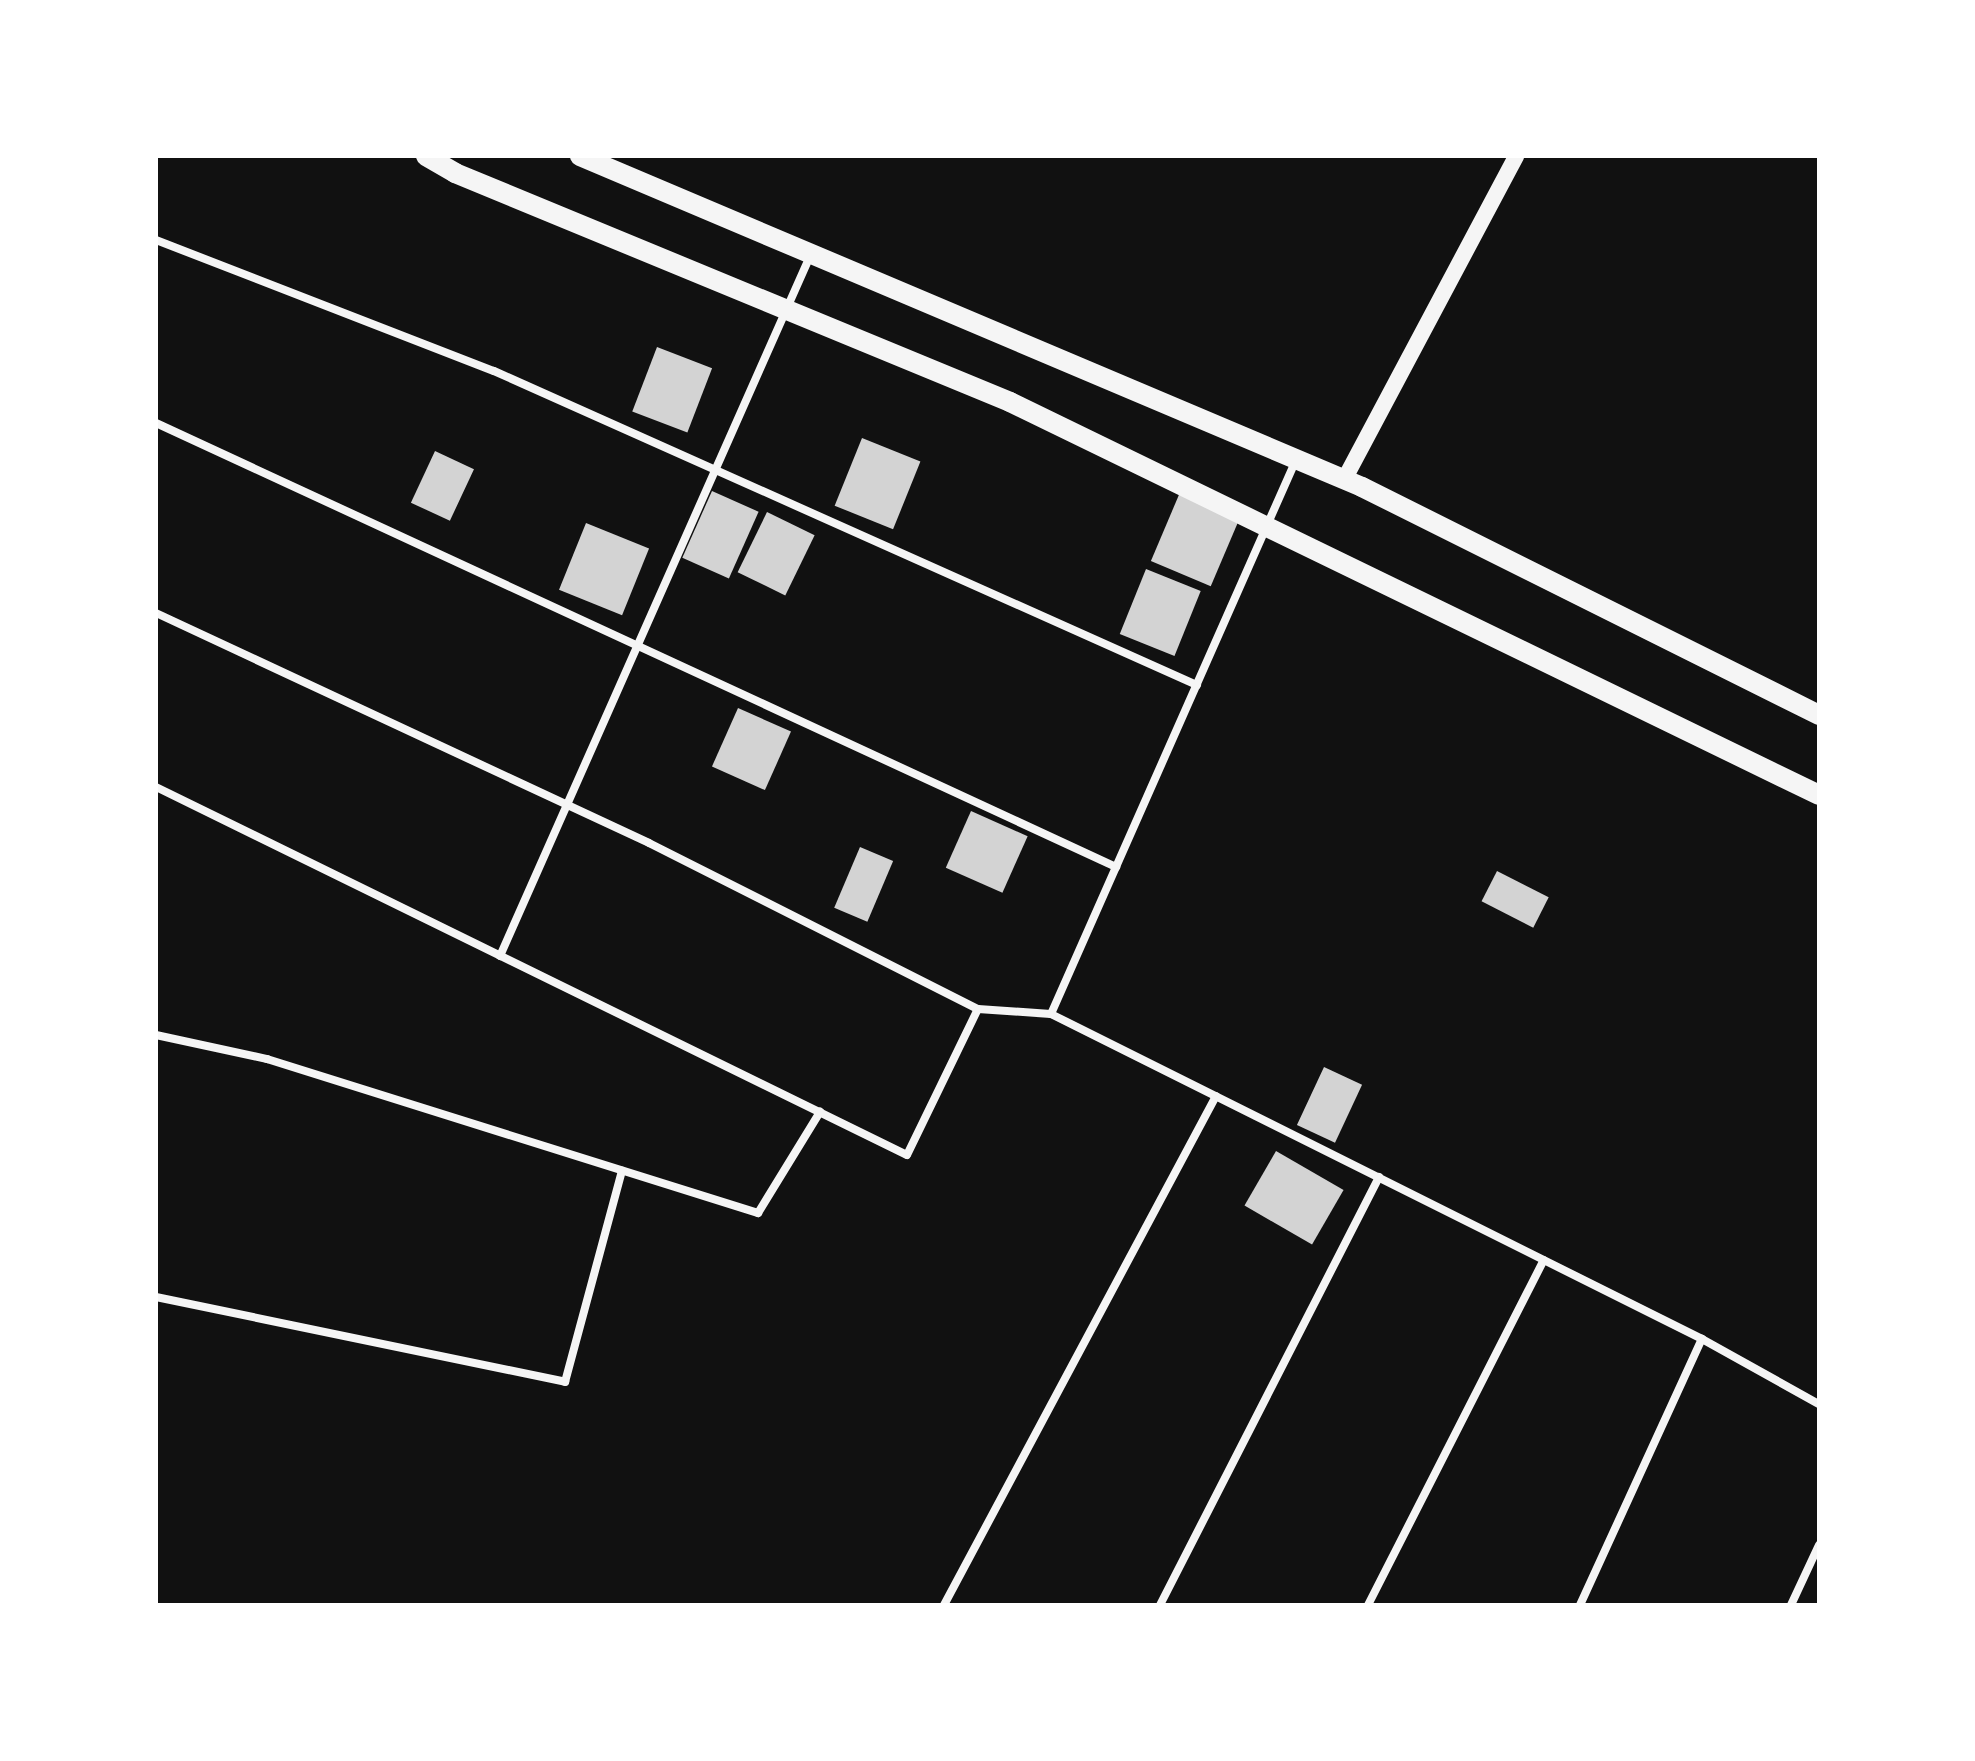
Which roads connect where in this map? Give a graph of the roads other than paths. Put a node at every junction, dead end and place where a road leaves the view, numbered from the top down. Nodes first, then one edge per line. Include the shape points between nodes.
1 (426, 156) edge
2 (580, 156) edge
3 (1516, 156) edge
4 (156, 240) edge
5 (811, 254) junction
6 (786, 310) junction
7 (156, 423) edge
8 (1296, 460) junction
9 (716, 469) junction
10 (1344, 480) junction
11 (1267, 527) junction
12 (156, 613) edge
13 (639, 644) junction
14 (1197, 685) junction
15 (1819, 715) edge
16 (156, 787) edge
17 (1819, 795) edge
18 (568, 804) junction
19 (1116, 867) junction
20 (500, 956) junction
21 (978, 1009) junction
22 (1051, 1014) junction
23 (156, 1035) edge
24 (1216, 1096) junction
25 (820, 1112) junction
26 (622, 1171) junction
27 (1379, 1177) junction
28 (1544, 1260) junction
29 (156, 1297) edge
30 (1702, 1339) junction
31 (1819, 1404) edge
32 (1819, 1545) edge
33 (944, 1605) edge
34 (1160, 1605) edge
35 (1368, 1605) edge
36 (1580, 1605) edge
37 (1791, 1605) edge

1 - 6 main road
2 - 5 main road
3 - 10 main road
4 - 9 street via 494,371
5 - 6 street
5 - 8 main road
6 - 9 street
6 - 11 main road via 1010,402
7 - 13 street
8 - 10 main road
8 - 11 street
9 - 13 street
9 - 14 street
10 - 15 main road
11 - 14 street
11 - 17 main road
12 - 18 street
13 - 18 street
13 - 19 street
14 - 19 street
16 - 20 street
18 - 20 street
18 - 21 street
19 - 22 street
20 - 25 street
21 - 22 street
21 - 25 street via 907,1155
22 - 24 street
23 - 26 street via 267,1059
24 - 27 street
24 - 33 street
25 - 26 street via 758,1213
26 - 29 street via 565,1382
27 - 28 street
27 - 34 street
28 - 30 street
28 - 35 street
30 - 31 street
30 - 36 street
32 - 37 street

